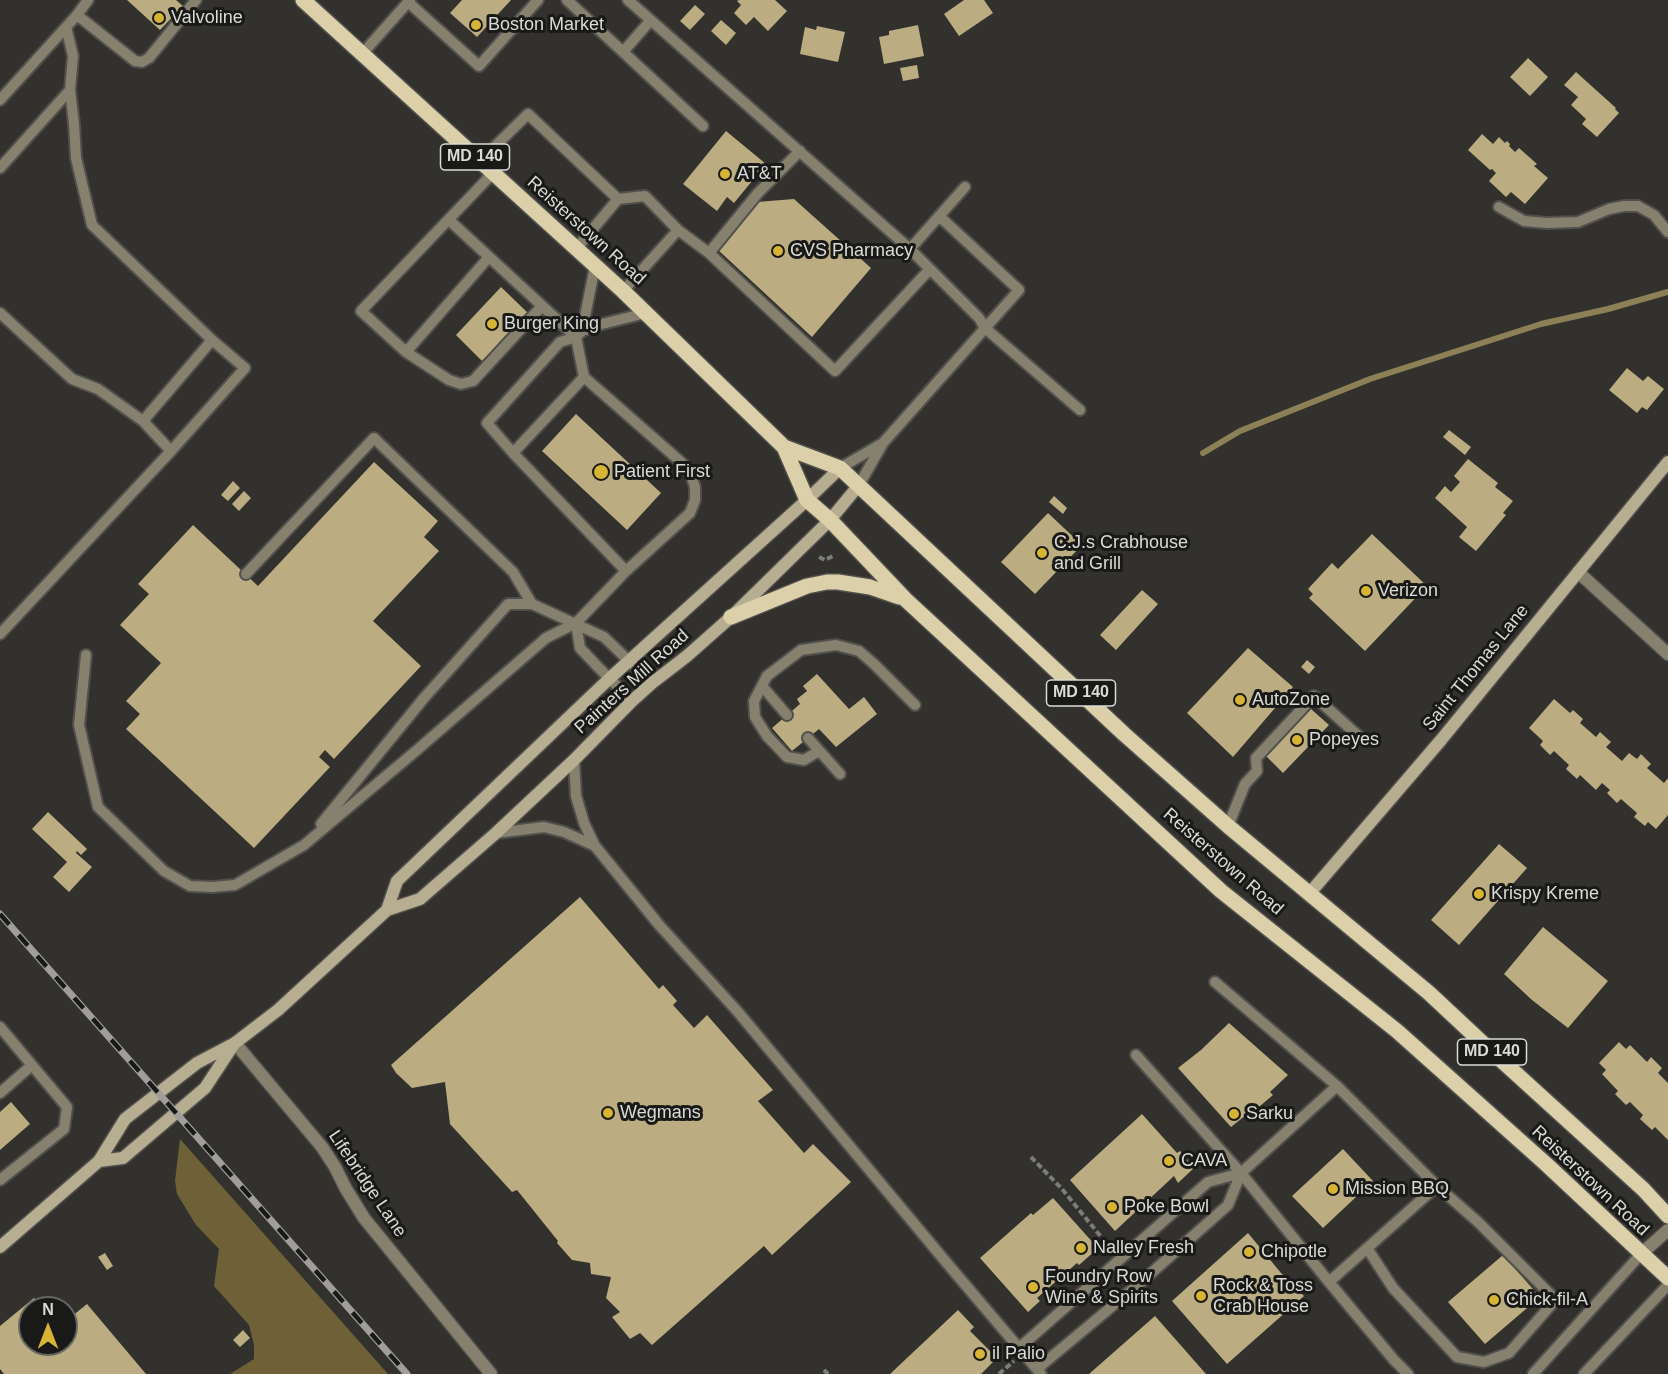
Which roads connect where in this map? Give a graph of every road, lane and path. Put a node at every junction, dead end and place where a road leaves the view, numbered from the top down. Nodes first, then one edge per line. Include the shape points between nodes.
1 (88, 0) edge
2 (196, 0) edge
3 (303, 0) edge
4 (538, 0) edge
5 (567, 0) edge
6 (628, 0) edge
7 (409, 1) edge
8 (77, 15) junction
9 (650, 21) junction
10 (66, 27) junction
11 (623, 51) junction
12 (362, 54) junction
13 (70, 90) junction
14 (0, 100) edge
15 (703, 126) dead end
16 (800, 151) junction
17 (480, 161) junction
18 (0, 168) edge
19 (493, 173) junction
20 (965, 187) dead end
21 (618, 199) junction
22 (1499, 207) dead end
23 (939, 216) junction
24 (449, 220) junction
25 (678, 230) junction
26 (1668, 232) edge
27 (576, 249) junction
28 (910, 249) junction
29 (709, 253) junction
30 (489, 257) junction
31 (595, 266) junction
32 (930, 269) junction
33 (623, 291) junction
34 (542, 306) junction
35 (0, 313) edge
36 (646, 313) junction
37 (985, 328) junction
38 (579, 334) junction
39 (212, 340) junction
40 (406, 352) junction
41 (584, 377) junction
42 (1080, 410) dead end
43 (143, 421) junction
44 (883, 443) junction
45 (784, 447) junction
46 (171, 451) junction
47 (513, 453) junction
48 (1668, 462) edge
49 (840, 468) junction
50 (859, 485) junction
51 (807, 500) junction
52 (830, 520) junction
53 (833, 556) dead end
54 (819, 557) dead end
55 (626, 572) junction
56 (1578, 573) junction
57 (246, 574) dead end
58 (904, 599) junction
59 (532, 604) junction
60 (731, 617) junction
61 (576, 623) junction
62 (0, 634) edge
63 (1668, 654) edge
64 (86, 655) dead end
65 (630, 661) junction
66 (610, 678) junction
67 (652, 683) junction
68 (762, 686) junction
69 (632, 701) junction
70 (915, 705) dead end
71 (787, 715) dead end
72 (808, 738) dead end
73 (1364, 741) dead end
74 (819, 751) junction
75 (574, 760) junction
76 (840, 774) dead end
77 (1228, 826) junction
78 (496, 833) junction
79 (304, 845) junction
80 (595, 846) junction
81 (1309, 894) junction
82 (387, 910) junction
83 (1215, 982) dead end
84 (0, 1027) edge
85 (235, 1043) junction
86 (1136, 1055) dead end
87 (32, 1065) junction
88 (1337, 1086) junction
89 (0, 1093) edge
90 (1031, 1157) dead end
91 (99, 1161) junction
92 (1241, 1173) junction
93 (0, 1180) edge
94 (1437, 1186) junction
95 (1668, 1216) edge
96 (1668, 1230) edge
97 (0, 1247) edge
98 (1367, 1248) junction
99 (1641, 1254) junction
100 (1120, 1261) junction
101 (1668, 1278) edge
102 (1329, 1282) junction
103 (1668, 1285) edge
104 (1019, 1348) junction
105 (1040, 1371) edge
106 (491, 1374) edge
107 (1408, 1374) edge
108 (1533, 1374) edge
109 (1584, 1374) edge

1 - 8 lane
2 - 8 lane via 142,62 135,61
3 - 12 main road, Reisterstown Road / MD 140
4 - 7 lane via 479,66
5 - 11 lane
6 - 9 lane
7 - 12 lane
8 - 10 lane
9 - 11 lane
9 - 16 lane
10 - 13 lane via 73,56
10 - 14 lane
11 - 15 lane
12 - 17 main road, Reisterstown Road / MD 140
13 - 18 lane
13 - 39 lane via 76,158 92,225
16 - 28 lane
16 - 29 lane via 758,193
17 - 19 main road, Reisterstown Road / MD 140
17 - 21 lane via 528,114
19 - 24 lane
19 - 27 main road, Reisterstown Road / MD 140
20 - 23 lane
21 - 25 lane via 645,196
21 - 27 lane
22 - 26 lane via 1524,221 1547,223 1578,222 1609,209 1638,206 1654,215
23 - 28 lane
23 - 37 lane via 1019,290
24 - 30 lane
24 - 40 lane via 361,312
25 - 29 lane
25 - 33 lane
27 - 31 main road, Reisterstown Road / MD 140
28 - 32 lane
29 - 32 lane via 834,371
30 - 34 lane
30 - 40 lane
31 - 33 main road, Reisterstown Road / MD 140
31 - 38 lane
32 - 37 lane
33 - 36 main road, Reisterstown Road / MD 140
34 - 38 lane
34 - 40 lane via 473,381 461,384 449,380
35 - 43 lane via 72,379 98,389
36 - 38 lane
36 - 45 main road, Reisterstown Road / MD 140
37 - 42 lane
37 - 44 lane
38 - 41 lane
38 - 47 lane via 560,342 487,423
39 - 43 lane
39 - 46 lane via 245,368
41 - 47 lane
41 - 55 lane via 681,462 690,472 694,487 690,513
43 - 46 lane
44 - 49 lane
44 - 50 lane
45 - 49 main road, Reisterstown Road / MD 140
45 - 51 main road, Reisterstown Road / MD 140
46 - 62 lane
47 - 55 lane
48 - 56 main road, Saint Thomas Lane
49 - 50 main road, Reisterstown Road / MD 140
49 - 51 main road, Painters Mill Road
50 - 52 main road, Painters Mill Road
50 - 77 main road, Reisterstown Road / MD 140 via 1124,734
51 - 52 main road, Reisterstown Road / MD 140
51 - 65 main road, Painters Mill Road
52 - 58 main road, Reisterstown Road / MD 140
52 - 60 main road, Painters Mill Road
53 - 54 path via 825,560
55 - 61 lane
56 - 63 street
56 - 81 main road, Saint Thomas Lane
57 - 59 lane via 374,438 513,572
58 - 60 main road via 870,587 827,582 807,586
58 - 99 main road, Reisterstown Road / MD 140 via 1221,891 1397,1031
59 - 61 lane
59 - 79 lane via 508,604 424,698
60 - 67 main road, Painters Mill Road
61 - 65 lane via 604,637
61 - 66 lane via 580,648
61 - 79 lane via 546,638
64 - 79 lane via 79,724 98,807 164,871 190,886 236,885
65 - 66 main road, Painters Mill Road
65 - 67 lane
66 - 69 lane
66 - 82 main road, Painters Mill Road via 398,881
67 - 69 main road, Painters Mill Road
68 - 70 lane via 767,676 801,650 836,645 859,651
68 - 71 lane
68 - 74 lane via 754,701 755,717 767,736 787,757 804,760
69 - 75 main road, Painters Mill Road
72 - 74 lane
73 - 77 lane via 1314,696 1256,758 1257,771 1245,784
74 - 76 lane
75 - 78 main road, Painters Mill Road
75 - 80 lane via 576,796
77 - 81 main road, Reisterstown Road / MD 140
78 - 80 lane via 544,827
78 - 82 main road, Painters Mill Road via 420,899
80 - 104 lane
81 - 95 main road, Reisterstown Road / MD 140 via 1429,993
82 - 85 main road, Painters Mill Road via 278,1010
83 - 88 lane
84 - 87 lane
85 - 91 main road, Painters Mill Road via 197,1063 125,1119
85 - 91 main road, Painters Mill Road via 205,1088 123,1158
85 - 106 street, Lifebridge Lane via 322,1147 364,1218
86 - 92 lane
87 - 89 lane
87 - 93 lane via 67,1107 64,1129
88 - 92 lane
88 - 94 lane
90 - 100 path
91 - 97 main road, Painters Mill Road
92 - 100 lane via 1208,1182
92 - 102 lane
92 - 105 lane via 1228,1205
94 - 98 lane
94 - 98 lane via 1550,1294 1551,1305 1509,1353 1484,1362 1457,1357 1393,1288
96 - 99 street
98 - 102 lane
99 - 101 main road, Reisterstown Road / MD 140
99 - 108 lane
100 - 104 lane
102 - 107 lane
103 - 109 lane
104 - 105 lane

